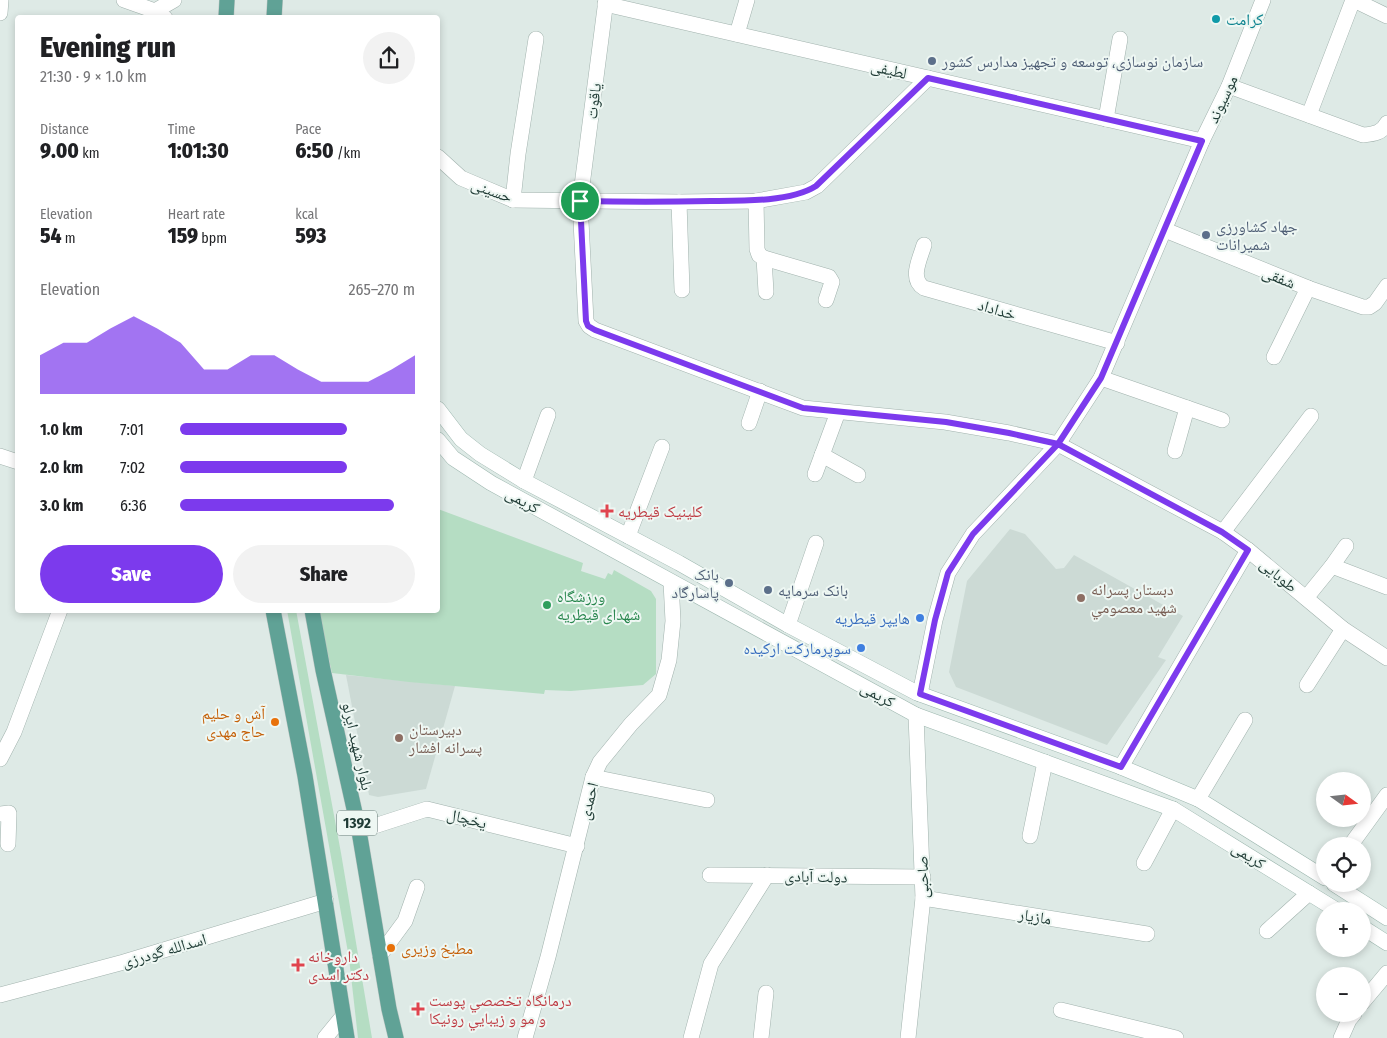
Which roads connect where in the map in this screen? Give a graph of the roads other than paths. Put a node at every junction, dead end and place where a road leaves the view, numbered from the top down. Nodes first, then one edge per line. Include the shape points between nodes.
1 (1, 0) edge
2 (124, 0) edge
3 (174, 0) edge
4 (227, 0) edge
5 (275, 0) edge
6 (747, 0) edge
7 (1264, 0) edge
8 (1354, 0) edge
9 (606, 2) edge
10 (0, 13) edge
11 (160, 14) edge
12 (226, 15) edge
13 (274, 15) edge
14 (1387, 16) edge
15 (737, 34) junction
16 (536, 39) dead end
17 (1120, 39) dead end
18 (928, 78) junction
19 (1229, 86) junction
20 (1309, 115) junction
21 (1106, 119) junction
22 (1387, 123) edge
23 (1202, 141) junction
24 (440, 159) edge
25 (513, 200) junction
26 (756, 200) junction
27 (580, 201) junction
28 (679, 202) junction
29 (1165, 230) junction
30 (924, 245) dead end
31 (764, 258) junction
32 (1387, 286) edge
33 (1308, 288) junction
34 (682, 290) dead end
35 (766, 292) dead end
36 (826, 300) dead end
37 (1117, 343) junction
38 (1274, 356) dead end
39 (1101, 378) junction
40 (760, 391) junction
41 (1186, 408) junction
42 (440, 412) edge
43 (838, 412) junction
44 (548, 415) dead end
45 (1311, 416) dead end
46 (1222, 420) dead end
47 (749, 423) dead end
48 (440, 442) edge
49 (1058, 444) junction
50 (662, 447) dead end
51 (1176, 450) dead end
52 (0, 456) edge
53 (822, 456) junction
54 (15, 461) edge
55 (815, 474) dead end
56 (858, 476) dead end
57 (524, 481) junction
58 (1222, 532) junction
59 (628, 536) junction
60 (816, 543) dead end
61 (1346, 546) dead end
62 (1248, 550) junction
63 (1332, 566) junction
64 (671, 582) junction
65 (1387, 587) edge
66 (1306, 598) junction
67 (59, 613) edge
68 (274, 613) edge
69 (313, 613) edge
70 (788, 624) junction
71 (1343, 629) junction
72 (1387, 658) edge
73 (1307, 685) dead end
74 (920, 694) junction
75 (916, 715) junction
76 (1246, 720) dead end
77 (0, 759) edge
78 (1045, 762) junction
79 (1121, 767) junction
80 (593, 777) junction
81 (1387, 795) edge
82 (1198, 799) junction
83 (707, 800) dead end
84 (1173, 809) junction
85 (5, 814) edge
86 (359, 831) junction
87 (1030, 836) dead end
88 (1357, 837) edge
89 (8, 844) dead end
90 (577, 846) junction
91 (1144, 863) dead end
92 (1316, 872) edge
93 (710, 875) dead end
94 (767, 876) junction
95 (923, 878) junction
96 (418, 887) dead end
97 (1346, 892) edge
98 (1309, 893) junction
99 (923, 898) junction
100 (326, 901) junction
101 (1324, 902) edge
102 (1387, 918) edge
103 (1266, 931) dead end
104 (1371, 933) edge
105 (1147, 934) dead end
106 (1387, 943) edge
107 (380, 956) junction
108 (1387, 973) edge
109 (766, 992) dead end
110 (1371, 992) edge
111 (0, 995) edge
112 (389, 1009) junction
113 (1061, 1010) dead end
114 (343, 1016) junction
115 (1347, 1022) edge
116 (325, 1038) edge
117 (347, 1038) edge
118 (386, 1038) edge
119 (396, 1038) edge
120 (525, 1038) edge
121 (691, 1038) edge
122 (761, 1038) edge
123 (908, 1038) edge
124 (1176, 1038) edge
125 (1341, 1038) edge

1 - 10 street
2 - 11 street
3 - 11 street
4 - 12 main road
5 - 13 main road
6 - 15 street
7 - 19 street, موسیوند
8 - 14 street
8 - 20 street
9 - 15 street, لطیفی
9 - 27 street, یاقوت
15 - 18 street, لطیفی
16 - 25 street
17 - 21 street
18 - 21 street, لطیفی
18 - 26 street, حسینی via 816,186 806,192
19 - 20 street
19 - 23 street, موسیوند
20 - 22 street via 1363,135 1377,134
21 - 23 street, لطیفی
23 - 29 street, موسیوند
24 - 25 street, حسینی via 461,178
25 - 27 street, حسینی
26 - 28 street, حسینی
26 - 31 street via 758,249
27 - 28 street, حسینی
27 - 40 street, یاقوت via 588,326
28 - 34 street
29 - 33 street, شفقی
29 - 37 street, موسیوند
30 - 37 street, خداداد via 915,278 924,288
31 - 35 street
31 - 36 street via 829,277 832,282
32 - 33 street, شفقی via 1369,307
33 - 38 street
37 - 39 street, موسیوند
39 - 41 street
39 - 49 street, موسیوند
40 - 43 street, طوبایی via 803,408
40 - 47 street
41 - 46 street
41 - 51 street
42 - 57 street, کریمی via 461,439
43 - 49 street, طوبایی via 946,422
43 - 53 street
44 - 57 street
45 - 58 street
48 - 64 street, کریمی via 468,469
49 - 58 street, طوبایی
49 - 74 street, موسیوند via 973,534 948,573
50 - 59 street
52 - 54 street
53 - 55 street
53 - 56 street
57 - 59 street, کریمی
58 - 62 street, طوبایی
59 - 70 street, کریمی
60 - 70 street
61 - 63 street
62 - 66 street, طوبایی
62 - 79 street
63 - 65 street
63 - 66 street
64 - 75 street, کریمی
64 - 80 street, احمدی via 673,621 669,660 659,695 600,762
66 - 71 street, طوبایی
67 - 77 street via 14,732
68 - 100 main road, 1392
69 - 86 main road, بلوار شهید ایرلو / 1392
70 - 74 street, کریمی
71 - 72 street, طوبایی
71 - 73 street
74 - 75 street, صاحبی
74 - 79 street, کریمی
75 - 78 street, کریمی
75 - 95 street, صاحبی
76 - 82 street
78 - 84 street, کریمی
78 - 87 street
79 - 82 street, کریمی
80 - 83 street
80 - 90 street, احمدی
81 - 88 street
82 - 92 street, کریمی
84 - 91 street
84 - 98 street, کریمی
85 - 89 street
86 - 90 street, یخچال via 428,809
86 - 107 main road, بلوار شهید ایرلو / 1392
90 - 120 street, احمدی
93 - 94 street, دولت آبادی
94 - 95 street, دولت آبادی
94 - 121 street via 711,964
95 - 99 street, صاحبی
96 - 107 street via 405,921
97 - 102 street
98 - 101 street, کریمی
98 - 103 street
99 - 105 street, مازیار
99 - 123 street, صاحبی
100 - 111 street, اسدالله گودرزی via 133,960
100 - 114 main road, 1392
104 - 106 street
107 - 112 main road, بلوار شهید ایرلو / 1392
108 - 110 street
109 - 122 street
112 - 118 main road
112 - 119 main road, بلوار شهید ایرلو / 1392
113 - 124 street
114 - 116 street
114 - 117 main road, 1392
115 - 125 street

